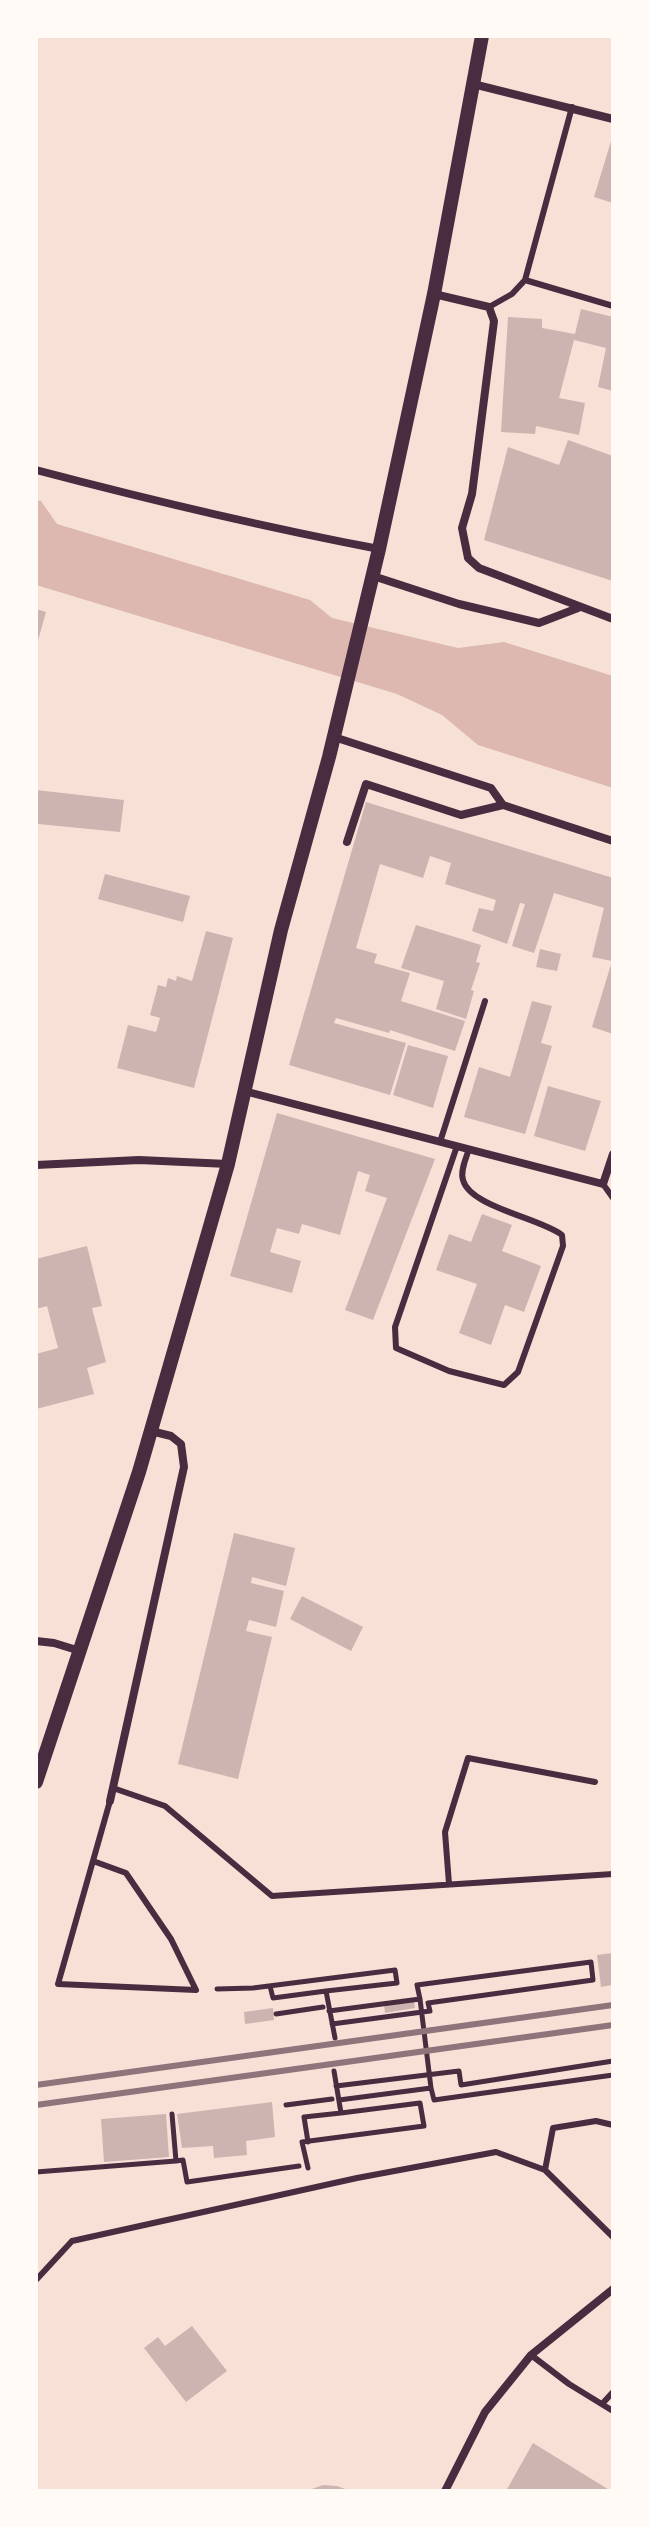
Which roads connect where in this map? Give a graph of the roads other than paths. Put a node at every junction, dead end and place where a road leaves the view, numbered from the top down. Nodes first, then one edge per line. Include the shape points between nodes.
1 (482, 36) edge
2 (473, 84) junction
3 (572, 107) junction
4 (613, 119) edge
5 (525, 280) junction
6 (434, 294) junction
7 (613, 306) edge
8 (489, 307) junction
9 (36, 470) edge
10 (379, 549) junction
11 (373, 576) junction
12 (579, 608) junction
13 (613, 619) edge
14 (334, 737) junction
15 (503, 805) junction
16 (613, 841) edge
17 (347, 842) dead end
18 (485, 1001) dead end
19 (244, 1091) junction
20 (440, 1142) junction
21 (457, 1146) junction
22 (469, 1149) junction
23 (613, 1154) edge
24 (228, 1164) junction
25 (36, 1165) edge
26 (603, 1184) junction
27 (613, 1198) edge
28 (151, 1431) junction
29 (36, 1641) edge
30 (80, 1651) junction
31 (36, 1782) edge
32 (595, 1782) dead end
33 (113, 1788) junction
34 (110, 1801) joint
35 (93, 1861) junction
36 (613, 1874) edge
37 (449, 1884) junction
38 (613, 2125) edge
39 (545, 2170) junction
40 (613, 2237) edge
41 (36, 2280) edge
42 (613, 2289) edge
43 (531, 2355) junction
44 (613, 2392) edge
45 (602, 2404) junction
46 (613, 2411) edge
47 (445, 2491) edge

1 - 2 street
2 - 3 street
2 - 6 street
3 - 4 street
3 - 5 lane
5 - 7 lane
5 - 8 lane
6 - 8 street
6 - 10 street
8 - 12 street via 494,321 489,373 472,494 462,528 464,545 479,568
9 - 10 street via 166,505
10 - 11 street
11 - 12 street via 539,623
11 - 14 street
12 - 13 street
14 - 15 street via 491,788
14 - 19 street
15 - 16 street
15 - 17 street via 461,815 366,784
18 - 20 lane
19 - 20 street
19 - 24 street
20 - 21 street
21 - 22 street
21 - 22 lane via 395,1327 396,1348 449,1371 504,1385 518,1372 563,1246 562,1235 482,1201 466,1188 461,1177
22 - 26 street
23 - 26 street
24 - 25 street via 139,1160
24 - 28 street
26 - 27 lane
28 - 30 street
28 - 33 street via 181,1444 184,1467
29 - 30 street
30 - 31 street
32 - 37 lane via 468,1758 445,1832
33 - 34 street
33 - 37 lane via 165,1806 272,1896
34 - 35 lane
35 - 35 lane via 58,1984 196,1990 171,1939 126,1873
36 - 37 lane
38 - 39 lane via 596,2121 553,2128
39 - 40 lane
39 - 41 lane via 496,2152 311,2189 72,2241
42 - 43 street
43 - 45 lane
43 - 47 street via 485,2412
44 - 45 lane
45 - 46 lane

